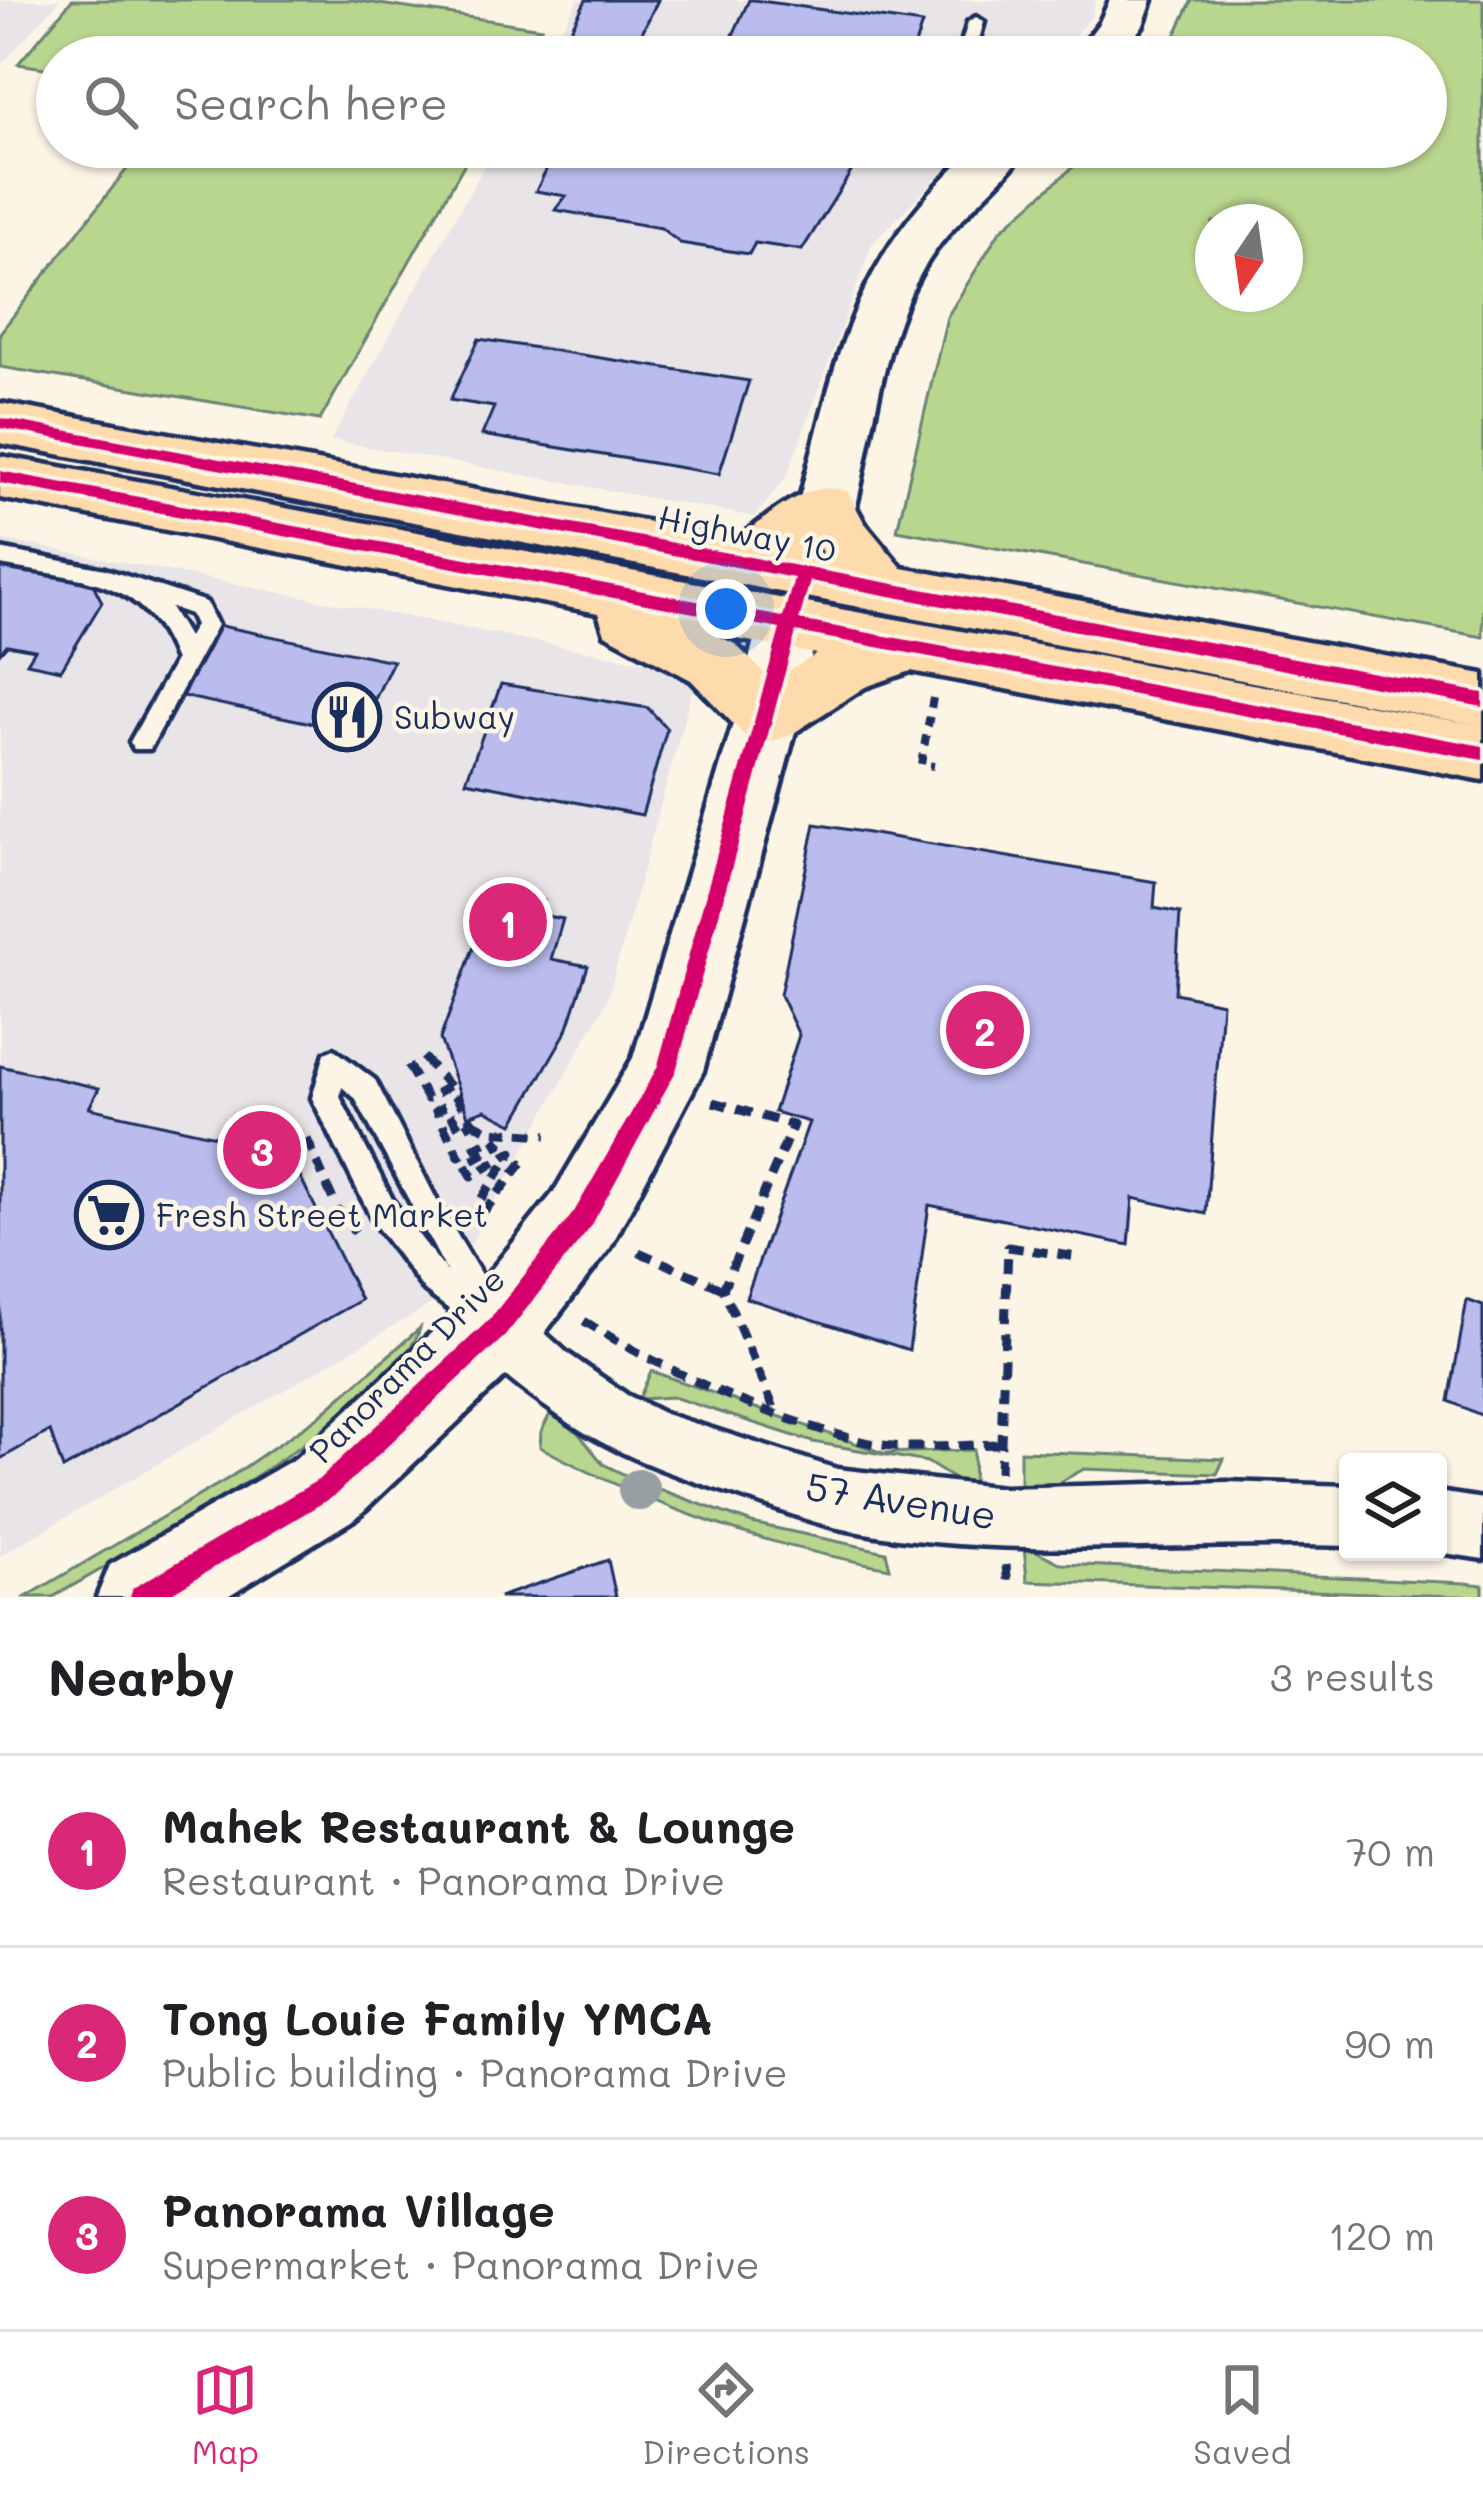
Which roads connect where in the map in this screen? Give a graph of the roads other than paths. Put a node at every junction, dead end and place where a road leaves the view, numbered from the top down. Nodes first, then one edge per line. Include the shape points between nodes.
1 (1131, 0) edge
2 (976, 22) dead end
3 (972, 36) edge
4 (1112, 36) edge
5 (984, 168) edge
6 (0, 423) edge
7 (0, 477) edge
8 (827, 506) junction
9 (0, 557) edge
10 (745, 564) junction
11 (563, 587) junction
12 (137, 588) junction
13 (796, 599) junction
14 (910, 646) junction
15 (186, 660) junction
16 (1483, 700) edge
17 (767, 717) junction
18 (142, 742) dead end
19 (1483, 753) edge
20 (497, 1328) junction
21 (1339, 1516) edge
22 (1447, 1523) edge
23 (1483, 1529) edge
24 (142, 1597) edge

1 - 4 street
2 - 3 lane
5 - 8 street via 895,274
6 - 10 highway, Highway 10
7 - 11 highway, Highway 10
8 - 10 highway
8 - 14 highway
9 - 12 lane
10 - 13 highway, Highway 10
11 - 13 highway, Highway 10
11 - 17 highway via 713,662
12 - 15 lane via 158,605
12 - 15 lane via 199,608 206,625
13 - 14 highway, Highway 10
13 - 17 street, Panorama Drive
14 - 16 highway, Highway 10
14 - 17 highway via 843,669
14 - 19 highway, Highway 10
15 - 18 lane
17 - 20 street, Panorama Drive via 666,1071 583,1220
20 - 20 lane via 364,1089 334,1062 326,1098 384,1213 435,1281
20 - 21 street, 57 Avenue via 547,1373 639,1432 837,1498 1003,1518
20 - 24 street, Panorama Drive via 326,1488
22 - 23 street

